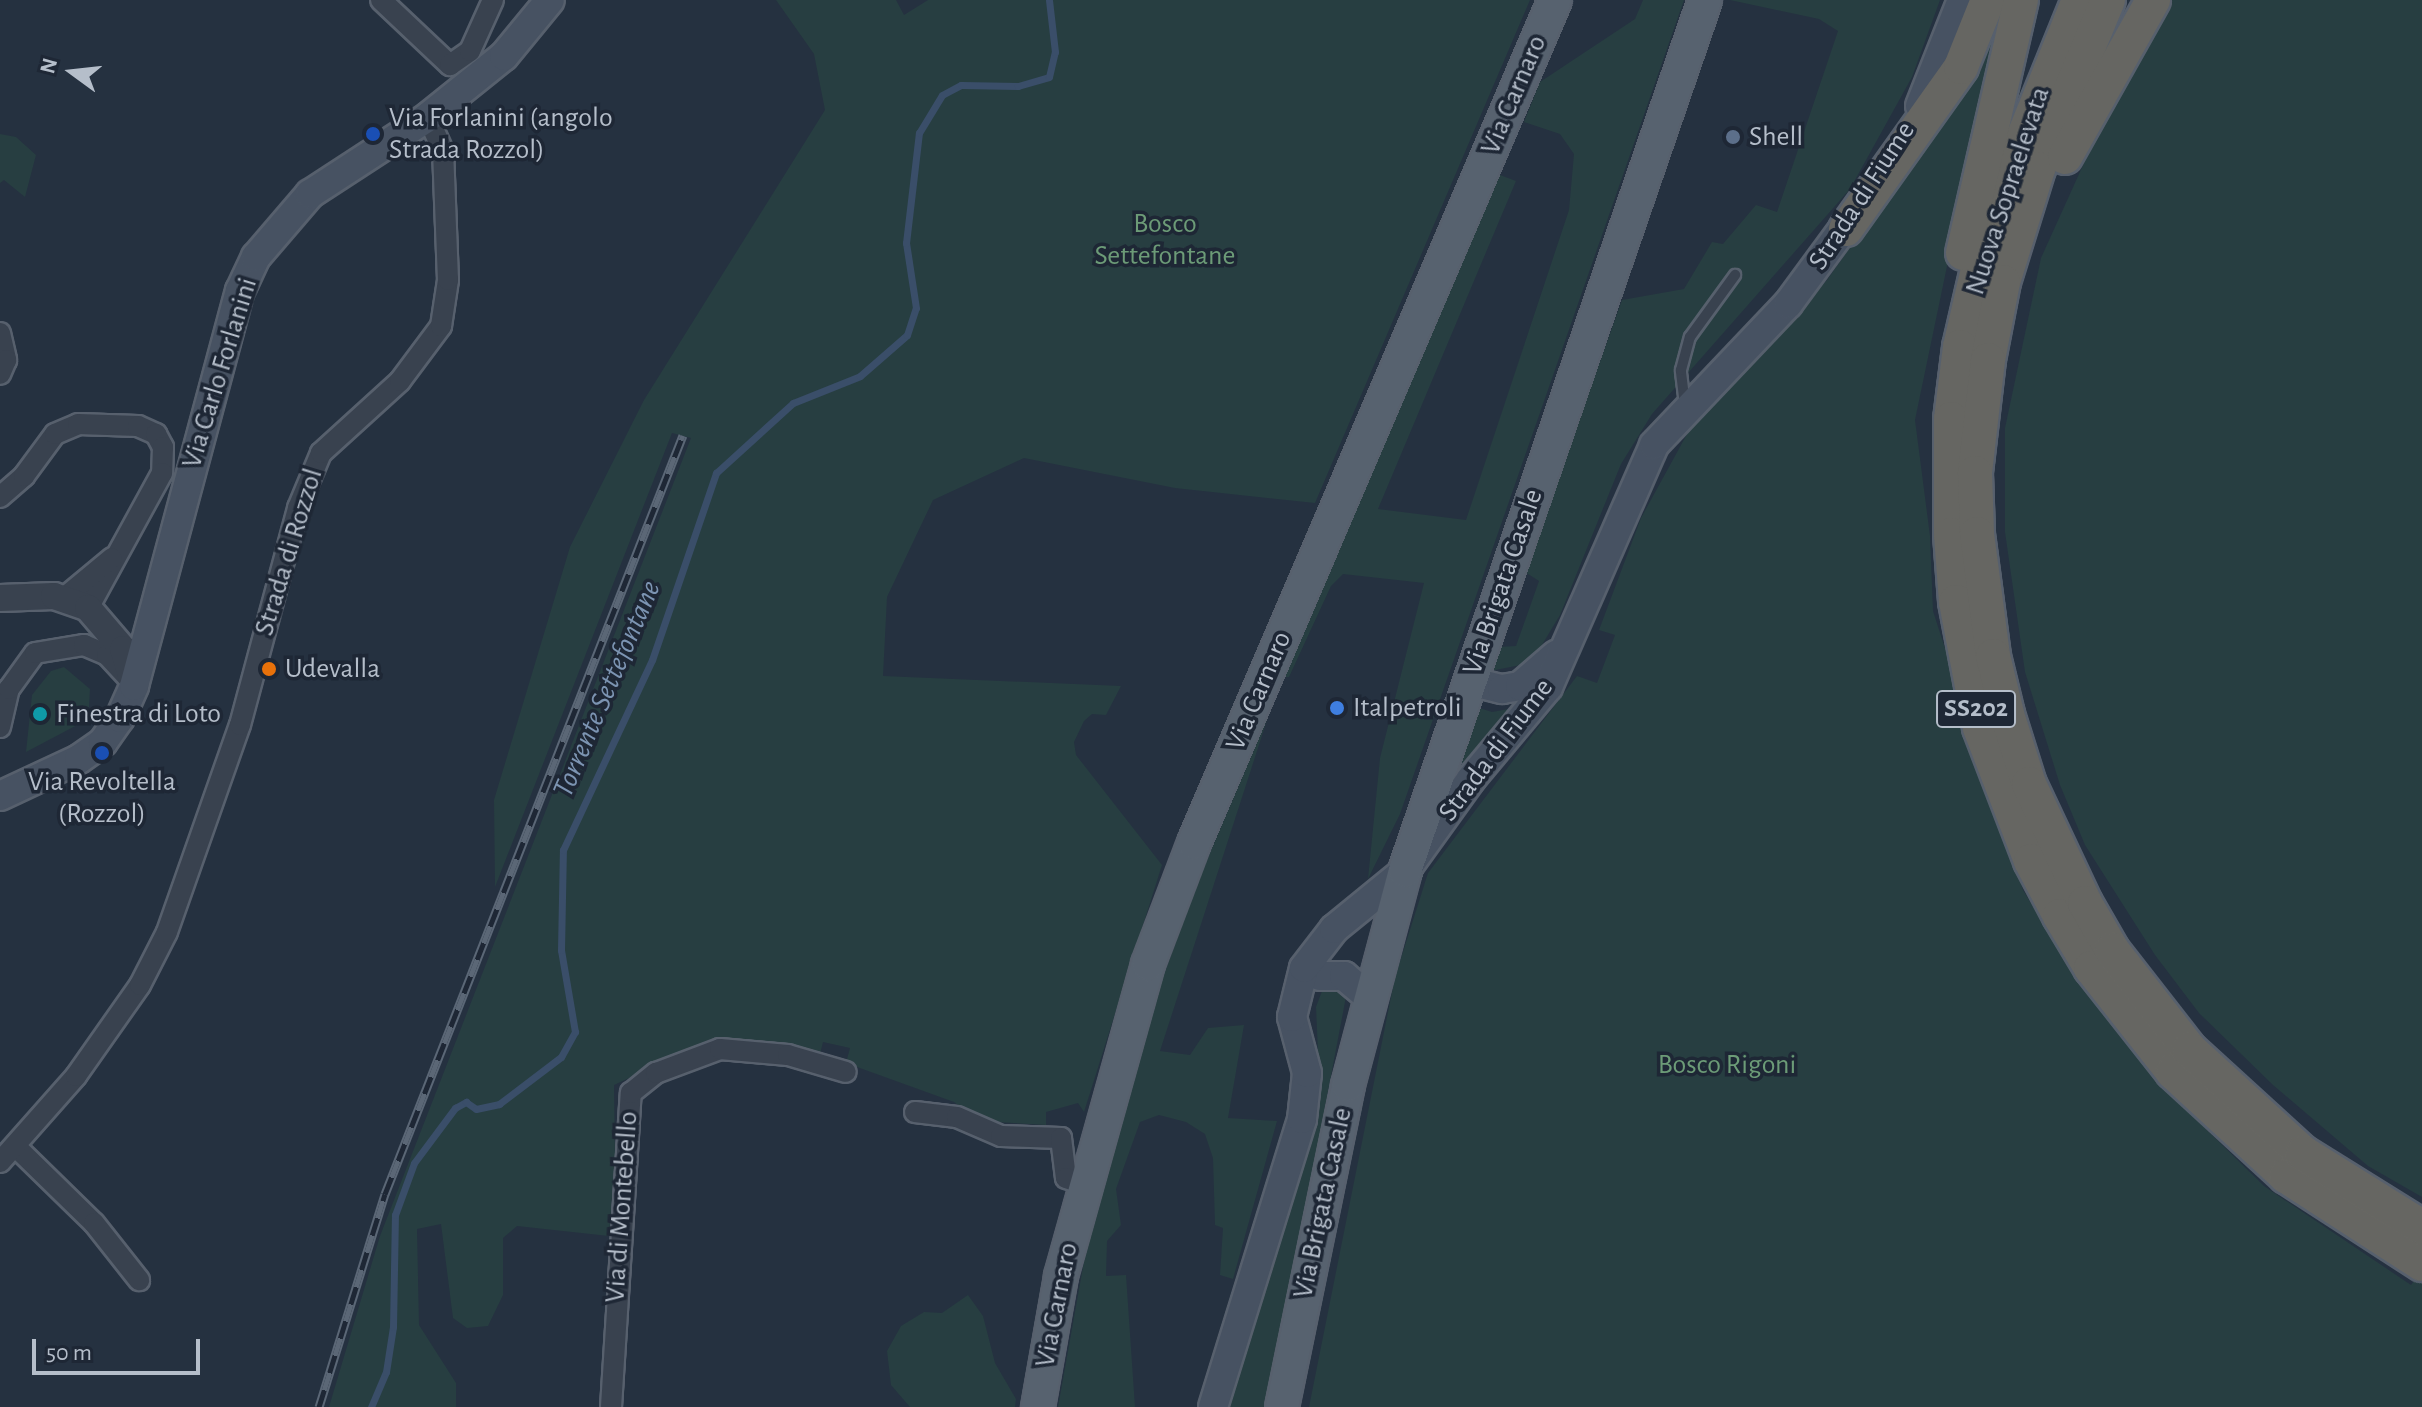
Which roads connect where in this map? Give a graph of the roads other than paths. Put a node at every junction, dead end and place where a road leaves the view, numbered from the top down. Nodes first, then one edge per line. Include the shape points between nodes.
1 (381, 0) edge
2 (493, 0) edge
3 (550, 0) edge
4 (1555, 0) edge
5 (1705, 0) edge
6 (1962, 0) edge
7 (2079, 0) edge
8 (2108, 0) edge
9 (2153, 0) edge
10 (2017, 4) edge
11 (428, 117) junction
12 (1846, 229) junction
13 (1735, 275) dead end
14 (0, 333) edge
15 (0, 374) edge
16 (1685, 408) junction
17 (1962, 474) junction
18 (0, 497) edge
19 (0, 598) edge
20 (76, 603) junction
21 (1572, 636) junction
22 (1469, 681) junction
23 (134, 686) junction
24 (0, 727) edge
25 (0, 796) edge
26 (1405, 871) junction
27 (1320, 976) junction
28 (1369, 997) junction
29 (846, 1072) dead end
30 (1307, 1073) junction
31 (915, 1112) dead end
32 (15, 1146) junction
33 (0, 1162) edge
34 (1084, 1184) junction
35 (2422, 1227) edge
36 (2422, 1264) edge
37 (139, 1280) dead end
38 (611, 1407) edge
39 (1038, 1407) edge
40 (1213, 1407) edge
41 (1282, 1407) edge

1 - 2 street via 450,65 470,51
3 - 11 main road, Via Carlo Forlanini via 504,56
4 - 34 main road, Via Carnaro via 1194,843 1144,978
5 - 22 main road, Via Brigata Casale
6 - 12 main road, Strada di Fiume via 1925,95
7 - 17 highway, Nuova Sopraelevata / SS202 via 1981,256 1960,347
8 - 17 highway, Nuova Sopraelevata / SS202 via 2038,169 2003,282
9 - 17 highway via 2098,89 2039,221
10 - 12 highway via 1961,67
10 - 17 highway via 1960,265 1948,361
11 - 23 main road, Via Carlo Forlanini via 310,194 256,257 236,305
11 - 32 street, Strada di Rozzol via 443,151 448,280 441,326 400,381 321,453 298,508 240,725 167,932 111,1027
12 - 16 main road, Strada di Fiume via 1788,304
13 - 16 lane via 1690,337 1681,370
14 - 15 street via 6,360
16 - 21 main road, Strada di Fiume via 1640,472
17 - 35 highway, Nuova Sopraelevata / SS202 via 2007,714 2058,852 2112,950 2189,1049 2247,1106 2339,1178
17 - 36 highway, Nuova Sopraelevata / SS202 via 1956,602 1980,728 2031,861 2083,955 2173,1072 2231,1129 2286,1176
18 - 20 street via 24,476 55,434 78,424 138,426 156,434 163,447 162,473 124,548
19 - 20 street via 19,594
20 - 23 street via 123,649
21 - 22 main road via 1538,675 1520,686 1502,689
21 - 26 main road, Strada di Fiume via 1548,687 1471,779
22 - 26 main road, Via Brigata Casale
23 - 24 street via 107,655 84,645 35,653 9,689
23 - 25 main road, Via Carlo Forlanini via 103,742
26 - 27 main road
26 - 28 main road, Via Brigata Casale
26 - 30 main road, Strada di Fiume via 1334,929 1304,968 1292,1017
27 - 28 main road via 1344,976
27 - 30 main road via 1308,1007
28 - 41 main road, Via Brigata Casale
29 - 38 street, Via di Montebello via 788,1055 720,1049 656,1073 631,1093
30 - 40 main road, Strada di Fiume via 1302,1119
31 - 34 street via 957,1117 1001,1136 1061,1138 1066,1178
32 - 33 street, Strada di Rozzol
32 - 37 street via 94,1223
34 - 39 main road, Via Carnaro

